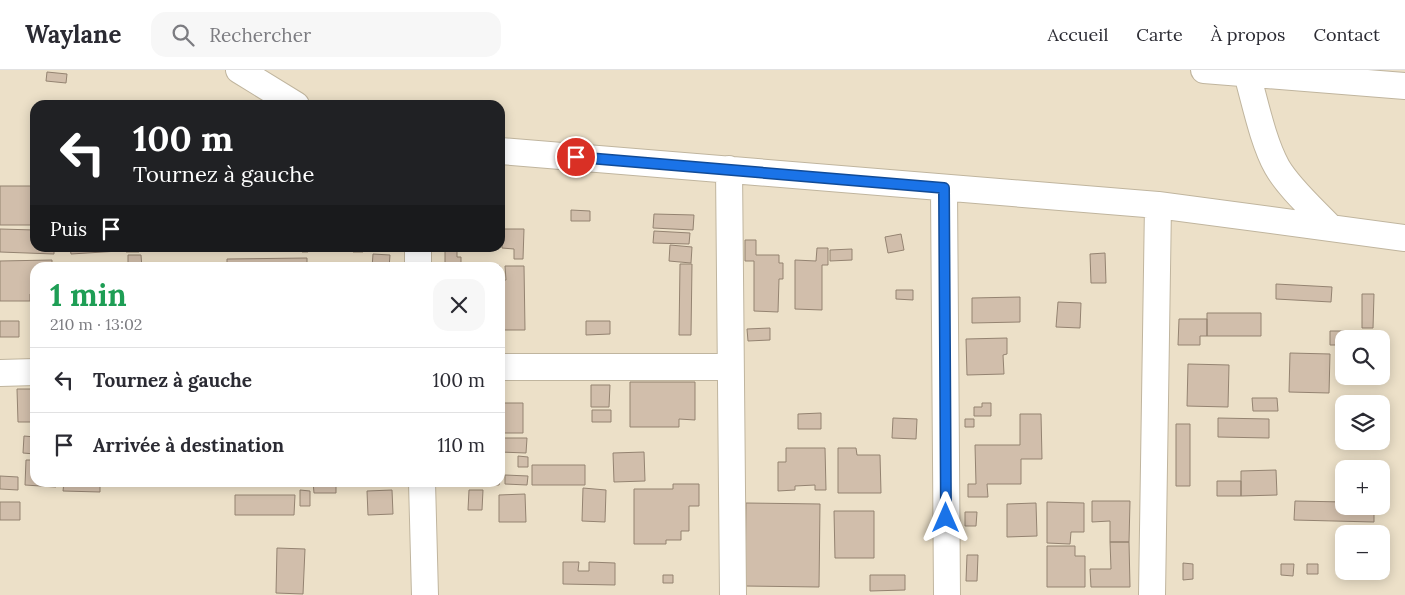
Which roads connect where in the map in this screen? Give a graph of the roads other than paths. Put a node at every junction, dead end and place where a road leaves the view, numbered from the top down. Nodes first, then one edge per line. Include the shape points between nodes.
1 (239, 70) edge
2 (1204, 70) edge
3 (1247, 74) junction
4 (1331, 74) edge
5 (1405, 86) edge
6 (288, 100) edge
7 (505, 151) edge
8 (729, 169) junction
9 (944, 188) junction
10 (1158, 205) junction
11 (1331, 228) junction
12 (1405, 238) edge
13 (730, 366) junction
14 (505, 367) edge
15 (0, 372) edge
16 (30, 372) edge
17 (422, 487) edge
18 (425, 595) edge
19 (733, 595) edge
20 (946, 595) edge
21 (1152, 595) edge

1 - 6 street
2 - 3 street
3 - 4 street
3 - 11 street via 1277,167
4 - 5 street
7 - 8 street
8 - 9 street
8 - 13 street
9 - 10 street
9 - 20 street
10 - 11 street
10 - 21 street
11 - 12 street
13 - 14 street
13 - 19 street
15 - 16 street
17 - 18 street

